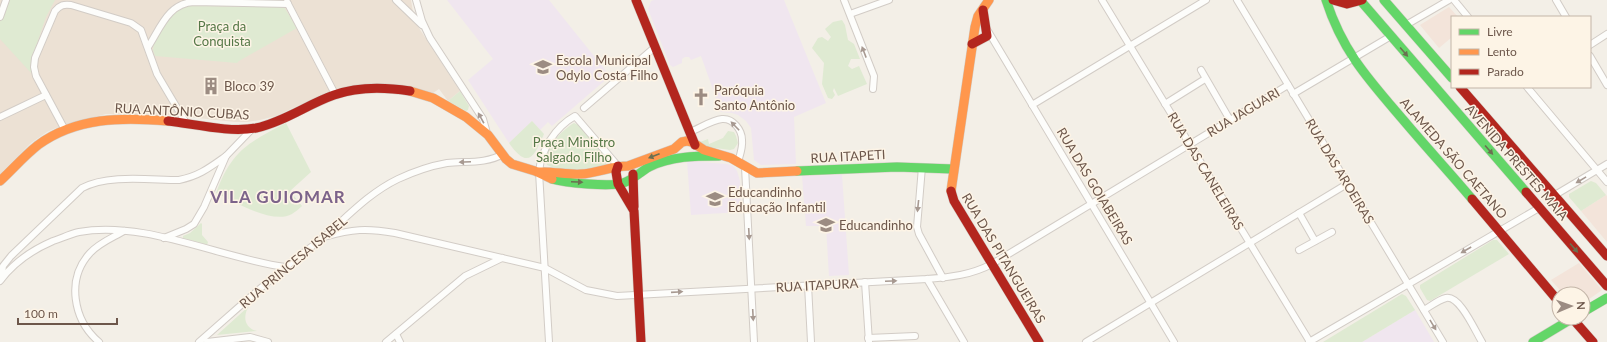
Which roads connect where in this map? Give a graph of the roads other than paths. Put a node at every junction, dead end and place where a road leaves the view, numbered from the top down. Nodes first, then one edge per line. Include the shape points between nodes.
1 (6, 0) edge
2 (396, 0) edge
3 (416, 0) edge
4 (636, 0) edge
5 (844, 0) edge
6 (889, 0) edge
7 (1102, 0) edge
8 (1206, 0) edge
9 (1237, 0) edge
10 (1326, 0) edge
11 (1333, 0) edge
12 (1361, 0) edge
13 (1384, 0) edge
14 (1449, 0) edge
15 (1454, 0) edge
16 (1556, 0) edge
17 (287, 2) edge
18 (986, 3) edge
19 (1347, 4) junction
20 (850, 14) junction
21 (1467, 16) edge
22 (1565, 16) edge
23 (0, 17) edge
24 (1406, 25) junction
25 (424, 26) junction
26 (1335, 27) junction
27 (980, 34) junction
28 (1607, 34) edge
29 (1391, 36) junction
30 (1591, 44) edge
31 (1130, 46) junction
32 (148, 47) junction
33 (655, 47) junction
34 (1591, 58) edge
35 (1353, 59) junction
36 (1201, 70) dead end
37 (1451, 77) edge
38 (1205, 79) junction
39 (1288, 85) junction
40 (1607, 85) edge
41 (1461, 88) edge
42 (1529, 88) edge
43 (873, 89) dead end
44 (335, 94) junction
45 (1294, 94) junction
46 (46, 95) junction
47 (472, 101) junction
48 (1165, 104) junction
49 (1032, 105) junction
50 (584, 108) dead end
51 (0, 117) edge
52 (467, 118) junction
53 (1230, 120) junction
54 (186, 123) junction
55 (254, 128) junction
56 (688, 129) junction
57 (64, 130) junction
58 (488, 136) junction
59 (681, 144) junction
60 (695, 144) junction
61 (1190, 144) junction
62 (503, 154) junction
63 (226, 156) junction
64 (719, 156) junction
65 (687, 157) junction
66 (742, 164) junction
67 (1607, 164) edge
68 (623, 166) junction
69 (922, 167) junction
70 (953, 169) junction
71 (1597, 170) junction
72 (539, 172) junction
73 (633, 177) junction
74 (0, 182) edge
75 (1607, 182) edge
76 (618, 184) junction
77 (1347, 184) junction
78 (1555, 195) junction
79 (1091, 204) junction
80 (1539, 208) junction
81 (634, 211) junction
82 (1299, 213) junction
83 (340, 222) junction
84 (355, 229) junction
85 (1499, 230) junction
86 (125, 231) junction
87 (1332, 232) dead end
88 (324, 237) junction
89 (164, 238) junction
90 (1315, 241) junction
91 (1250, 243) junction
92 (1299, 250) dead end
93 (1607, 256) edge
94 (502, 258) junction
95 (992, 264) junction
96 (285, 267) junction
97 (544, 268) junction
98 (943, 278) junction
99 (1, 280) edge
100 (927, 280) junction
101 (865, 282) junction
102 (1408, 284) junction
103 (808, 285) junction
104 (1607, 286) edge
105 (752, 288) junction
106 (1551, 292) edge
107 (638, 295) junction
108 (1607, 298) edge
109 (1151, 303) junction
110 (1591, 307) edge
111 (1424, 310) junction
112 (1560, 326) edge
113 (1580, 326) edge
114 (396, 334) junction
115 (915, 336) dead end
116 (869, 340) edge
117 (99, 342) edge
118 (199, 342) edge
119 (207, 342) edge
120 (268, 342) edge
121 (386, 342) edge
122 (400, 342) edge
123 (549, 342) edge
124 (641, 342) edge
125 (754, 342) edge
126 (811, 342) edge
127 (964, 342) edge
128 (1039, 342) edge
129 (1086, 342) edge
130 (1174, 342) edge
131 (1309, 342) edge
132 (1443, 342) edge
133 (1482, 342) edge
134 (1533, 342) edge
135 (1593, 342) edge

1 - 23 street
2 - 25 street
3 - 25 street
4 - 33 main road
5 - 20 street
6 - 20 street
7 - 31 street, RUA DAS CANELEIRAS
8 - 31 street
9 - 39 street, RUA DAS AROEIRAS
10 - 26 main road, ALAMEDA SÃO CAETANO
11 - 19 main road
12 - 19 main road
12 - 29 main road, AVENIDA PRESTES MAIA
13 - 24 main road
14 - 24 street
15 - 21 street
16 - 22 street
17 - 32 street via 183,4 170,12
17 - 44 street
18 - 27 main road, RUA DAS PITANGUEIRAS
19 - 26 main road via 1342,5 1337,11
43 -> 20 street via 874,76
24 - 37 main road
25 - 47 street
26 - 35 main road, ALAMEDA SÃO CAETANO
27 - 49 street, RUA DAS GOIABEIRAS via 994,42
27 - 70 main road, RUA DAS PITANGUEIRAS
28 - 30 street
29 - 35 street, RUA JAGUARI
29 -> 80 main road, AVENIDA PRESTES MAIA
31 - 48 street, RUA DAS CANELEIRAS
31 - 49 street
32 - 46 street via 141,30 131,22 71,5 61,5 55,11 34,64 35,73
32 - 54 street via 157,74
33 - 50 street
33 - 56 main road
34 - 40 street
35 - 45 street, RUA JAGUARI
35 - 85 main road, ALAMEDA SÃO CAETANO
36 - 38 street
38 - 48 street
38 - 53 street
39 - 45 street, RUA DAS AROEIRAS
39 - 53 street, RUA JAGUARI
41 - 78 main road, AVENIDA PRESTES MAIA
42 - 71 street
44 - 52 main road, RUA ANTÔNIO CUBAS via 364,89 411,92 426,95
44 - 55 main road, RUA ANTÔNIO CUBAS
45 - 77 street, RUA DAS AROEIRAS
46 - 51 street
46 - 57 street
47 - 52 street via 472,111
58 -> 47 street via 483,119
48 - 61 street, RUA DAS CANELEIRAS
49 - 79 street, RUA DAS GOIABEIRAS
52 - 58 main road, RUA ANTÔNIO CUBAS
53 - 61 street, RUA JAGUARI
54 - 55 main road, RUA ANTÔNIO CUBAS
54 - 57 main road, RUA ANTÔNIO CUBAS via 130,118 109,119 88,122
55 - 63 street
56 - 59 main road
56 - 60 main road
66 -> 56 street via 742,140 739,130 733,123 726,119
57 - 74 main road, RUA ANTÔNIO CUBAS via 31,151
58 - 62 main road, RUA ANTÔNIO CUBAS
59 - 60 main road via 690,141
59 - 65 main road via 679,150
59 -> 68 main road, RUA ANTÔNIO CUBAS via 674,149
60 - 64 main road
60 - 65 main road via 696,151
61 - 79 street, RUA JAGUARI
61 - 91 street, RUA DAS CANELEIRAS
62 - 72 main road, RUA ANTÔNIO CUBAS via 515,165
62 -> 83 street, RUA PRINCESA ISABEL via 486,161 436,165 406,175 367,198
63 - 89 street via 196,220 186,229
63 - 99 street via 203,173 179,180 109,180 89,184 11,256 3,266
64 - 65 main road
64 - 66 main road, RUA ITAPETI via 731,158
65 - 73 main road via 673,158 651,166
66 - 69 main road, RUA ITAPETI via 754,172 761,173
66 -> 105 street
67 - 71 street
68 - 72 main road, RUA ANTÔNIO CUBAS via 580,174
68 - 72 street via 575,116 558,130 548,143 541,158
68 - 73 main road via 631,170
68 - 76 main road via 616,177
69 - 70 main road, RUA ITAPETI
69 -> 98 street via 917,226
70 - 95 main road, RUA DAS PITANGUEIRAS via 952,195
71 - 75 street
71 -> 78 street
72 -> 76 main road, RUA ANTÔNIO CUBAS via 550,178 565,181
72 - 97 street
73 - 76 main road
73 - 81 main road
76 - 81 main road
77 - 82 street
77 - 102 street, RUA DAS AROEIRAS
78 - 93 main road, AVENIDA PRESTES MAIA
79 - 95 street, RUA JAGUARI
79 - 109 street, RUA DAS GOIABEIRAS
80 - 85 street
80 -> 104 main road, AVENIDA PRESTES MAIA
81 - 107 main road
82 - 90 street
82 - 91 street
83 - 84 street
83 - 88 street, RUA PRINCESA ISABEL
84 - 88 street
84 - 94 street, RUA ITAPURA via 384,231
85 -> 102 street
85 - 106 main road, ALAMEDA SÃO CAETANO
86 - 89 street
86 - 99 street via 90,231 69,235 28,254
86 - 117 street via 90,253 80,268 75,283 75,298 79,312 89,331
87 - 90 street
88 - 96 street, RUA PRINCESA ISABEL
89 - 96 street via 249,261
90 - 92 street
91 - 109 street
91 - 131 street, RUA DAS CANELEIRAS
94 - 97 street, RUA ITAPURA
94 - 114 street via 465,276
95 - 98 street, RUA ITAPURA via 971,274
95 - 128 main road, RUA DAS PITANGUEIRAS
96 - 118 street, RUA PRINCESA ISABEL
97 - 107 street, RUA ITAPURA via 594,292 617,296
97 - 123 street
98 - 100 street, RUA ITAPURA
101 -> 100 street, RUA ITAPURA
100 - 127 street
101 - 103 street, RUA ITAPURA
101 - 116 street
102 - 111 street, RUA DAS AROEIRAS
102 - 131 street
103 - 105 street, RUA ITAPURA
103 - 126 street
107 -> 105 street, RUA ITAPURA
105 -> 125 street
107 - 124 main road
108 - 110 main road
109 - 129 street
109 - 130 street, RUA DAS GOIABEIRAS
111 -> 132 street, RUA DAS AROEIRAS
111 - 133 street via 1443,299 1456,300
112 - 134 main road
113 - 135 main road
114 - 121 street
114 - 122 street
115 - 116 street
119 - 120 street via 250,337

